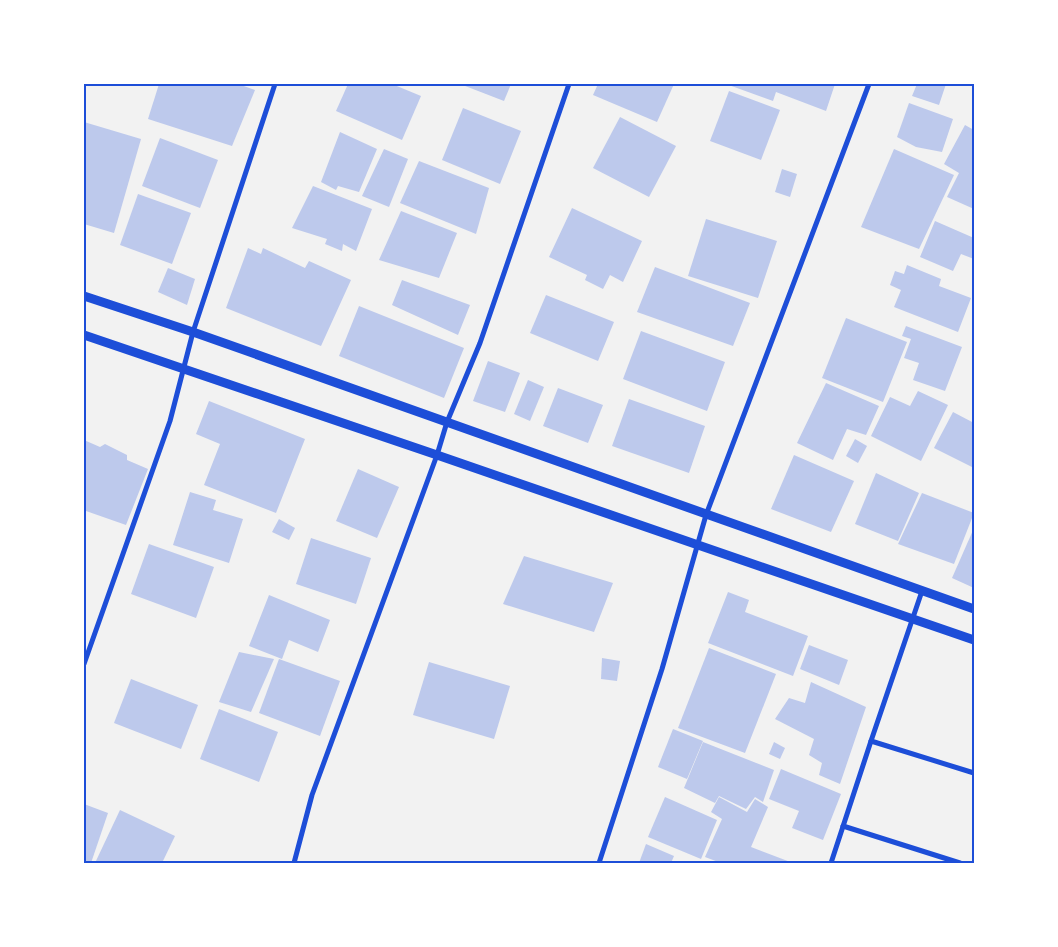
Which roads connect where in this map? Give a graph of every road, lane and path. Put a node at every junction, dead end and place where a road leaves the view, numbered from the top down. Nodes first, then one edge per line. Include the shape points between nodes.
1 (275, 84) edge
2 (570, 84) edge
3 (868, 84) edge
4 (84, 296) edge
5 (193, 332) junction
6 (84, 335) edge
7 (183, 370) junction
8 (447, 422) junction
9 (437, 455) junction
10 (706, 515) junction
11 (697, 545) junction
12 (922, 591) junction
13 (974, 609) edge
14 (912, 619) junction
15 (974, 640) edge
16 (84, 664) edge
17 (870, 741) junction
18 (974, 774) edge
19 (843, 826) junction
20 (294, 863) edge
21 (598, 863) edge
22 (831, 863) edge
23 (960, 863) edge

1 - 5 street
2 - 8 street via 480,343
3 - 10 street
4 - 5 street
5 - 7 street
5 - 8 street
6 - 7 street
7 - 9 street
7 - 16 street via 170,421
8 - 9 street
8 - 10 street
9 - 11 street
9 - 20 street via 312,795
10 - 11 street
10 - 12 street
11 - 14 street
11 - 21 street via 662,669
12 - 13 street
12 - 14 street
14 - 15 street
14 - 17 street
17 - 18 street
17 - 19 street
19 - 22 street
19 - 23 street

